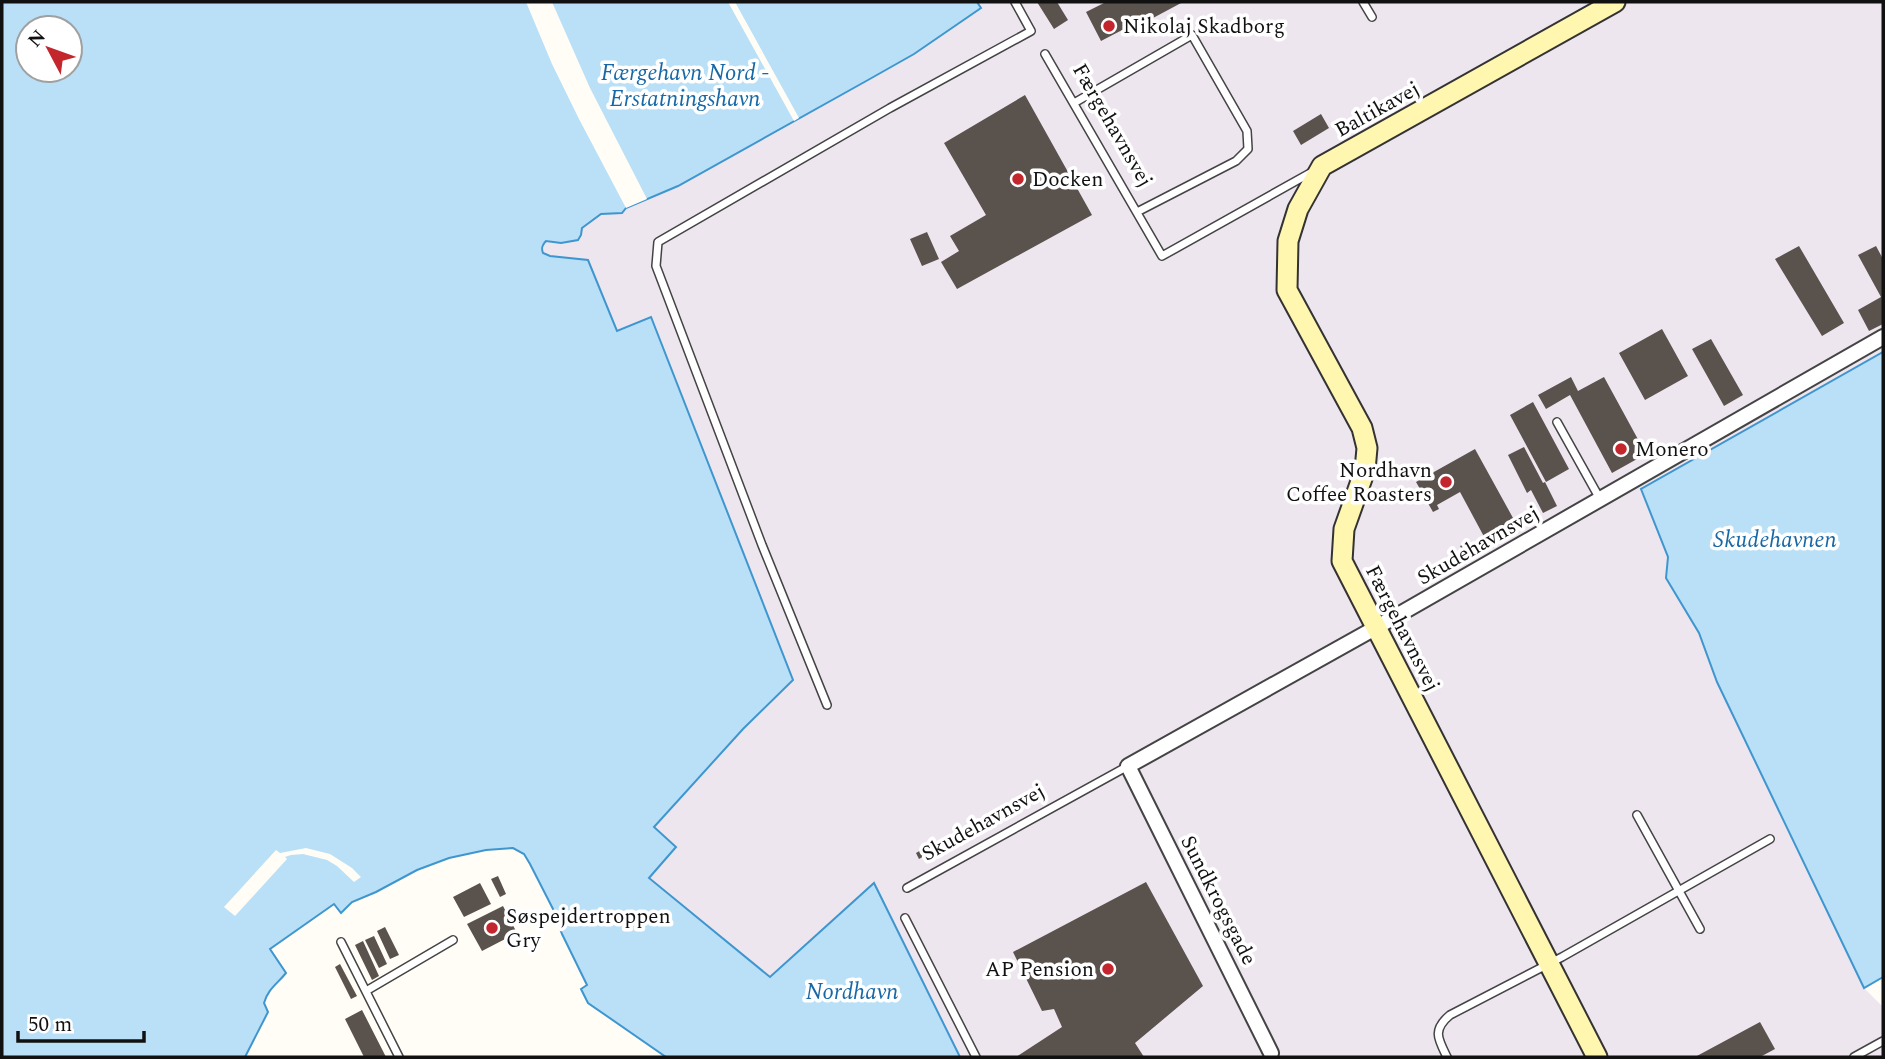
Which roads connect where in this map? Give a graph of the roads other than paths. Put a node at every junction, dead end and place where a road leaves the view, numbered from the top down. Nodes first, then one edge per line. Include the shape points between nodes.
1 (1015, 2) edge
2 (1363, 2) edge
3 (1615, 2) edge
4 (1372, 17) dead end
5 (1045, 54) dead end
6 (1074, 103) junction
7 (1322, 166) junction
8 (1137, 212) junction
9 (1162, 256) joint
10 (1883, 337) edge
11 (1557, 422) dead end
12 (1600, 499) junction
13 (1377, 627) junction
14 (827, 705) dead end
15 (1128, 766) junction
16 (1637, 815) dead end
17 (1770, 839) dead end
18 (907, 888) dead end
19 (1679, 891) junction
20 (905, 918) dead end
21 (1700, 929) dead end
22 (453, 940) dead end
23 (341, 942) dead end
24 (1549, 963) junction
25 (366, 991) junction
26 (1883, 1041) edge
27 (1270, 1053) dead end
28 (399, 1057) edge
29 (976, 1057) edge
30 (1447, 1057) edge
31 (1597, 1057) edge
32 (1854, 1057) edge

1 - 14 lane via 1031,31 658,243 656,266
2 - 4 lane
3 - 7 street, Baltikavej
5 - 6 lane, Færgehavnsvej
6 - 8 lane, Færgehavnsvej
6 - 8 lane via 1192,35 1247,131 1248,149 1236,162
7 - 9 lane, Baltikavej
7 - 13 street, Færgehavnsvej via 1298,209 1288,241 1287,290 1362,428 1367,448 1364,470 1343,529 1342,561
8 - 9 lane, Færgehavnsvej
10 - 12 street, Skudehavnsvej
11 - 12 lane
12 - 13 street, Skudehavnsvej
13 - 15 street, Skudehavnsvej
13 - 24 street, Færgehavnsvej
15 - 18 lane, Skudehavnsvej
15 - 27 street, Sundkrogsgade
16 - 19 lane
17 - 19 lane
19 - 21 lane
19 - 24 lane
20 - 29 lane
22 - 25 lane
23 - 25 lane
24 - 30 lane via 1443,1021 1438,1039
24 - 31 street, Færgehavnsvej
25 - 28 lane
26 - 32 lane

